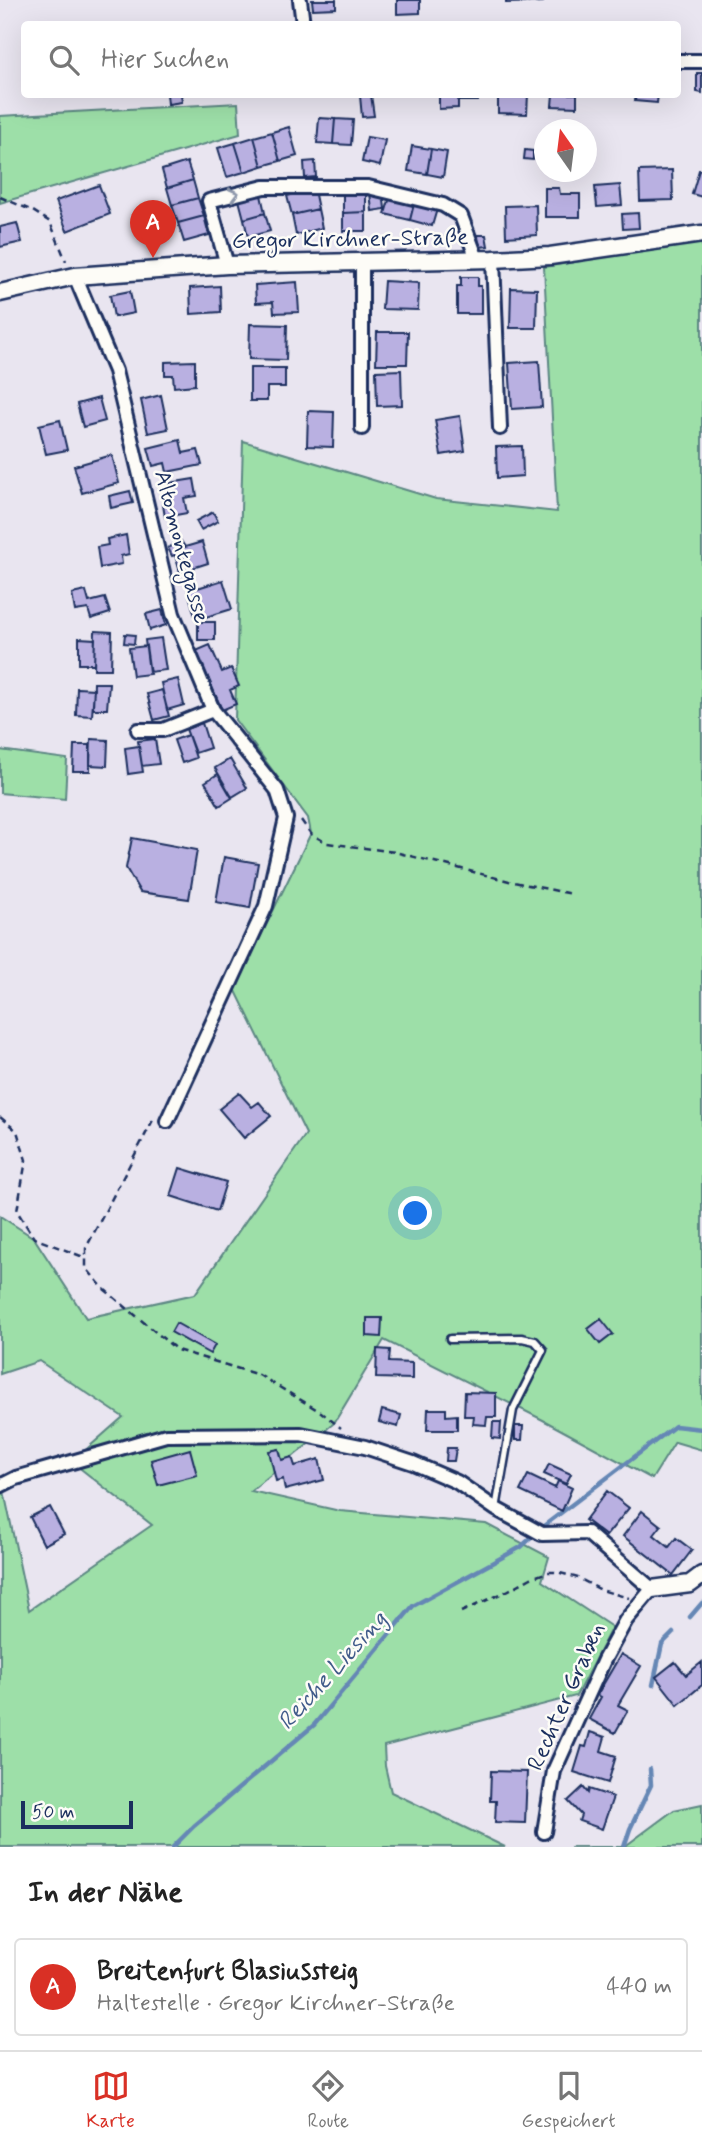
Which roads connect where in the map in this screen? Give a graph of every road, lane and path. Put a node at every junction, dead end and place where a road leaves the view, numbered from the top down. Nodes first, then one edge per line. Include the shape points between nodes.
1 (300, 0) edge
2 (303, 21) edge
3 (681, 61) edge
4 (702, 61) edge
5 (0, 197) edge
6 (702, 234) edge
7 (485, 259) junction
8 (362, 261) junction
9 (227, 265) junction
10 (75, 276) junction
11 (0, 293) edge
12 (362, 428) dead end
13 (500, 428) dead end
14 (213, 710) junction
15 (138, 730) dead end
16 (294, 812) dead end
17 (572, 894) dead end
18 (0, 1117) edge
19 (167, 1121) joint
20 (86, 1258) junction
21 (450, 1339) dead end
22 (345, 1431) dead end
23 (0, 1486) edge
24 (496, 1509) junction
25 (702, 1575) edge
26 (652, 1589) junction
27 (461, 1612) dead end
28 (544, 1832) dead end

1 - 2 street
3 - 4 street
5 - 10 path via 50,222
6 - 7 street, Gregor Kirchner-Straße via 550,256
7 - 8 street, Gregor Kirchner-Straße
9 -> 7 street via 209,201 264,187 368,187 443,205 461,216
7 - 13 street
8 - 9 street, Gregor Kirchner-Straße
8 - 12 street
9 - 10 street, Gregor Kirchner-Straße
10 - 11 street, Gregor Kirchner-Straße
10 - 14 street, Altomontegasse via 115,371 173,614
14 - 15 street via 163,730
14 - 19 street, Altomontegasse via 277,790 286,818 266,906
16 - 17 path via 311,834 327,843 395,852
18 - 20 path via 17,1131 26,1160 17,1211 34,1238
19 - 20 path via 158,1111 86,1248
20 - 22 path via 86,1268 104,1289 177,1350 259,1375
21 - 24 lane via 523,1338 535,1341 543,1350 513,1410
23 - 24 street via 166,1435 301,1434 413,1463 457,1482
24 - 26 street via 542,1534 587,1533
25 - 26 street via 690,1584
26 - 27 path via 631,1598 548,1572
26 - 28 street, Rechter Graben via 626,1620 604,1660 554,1771

